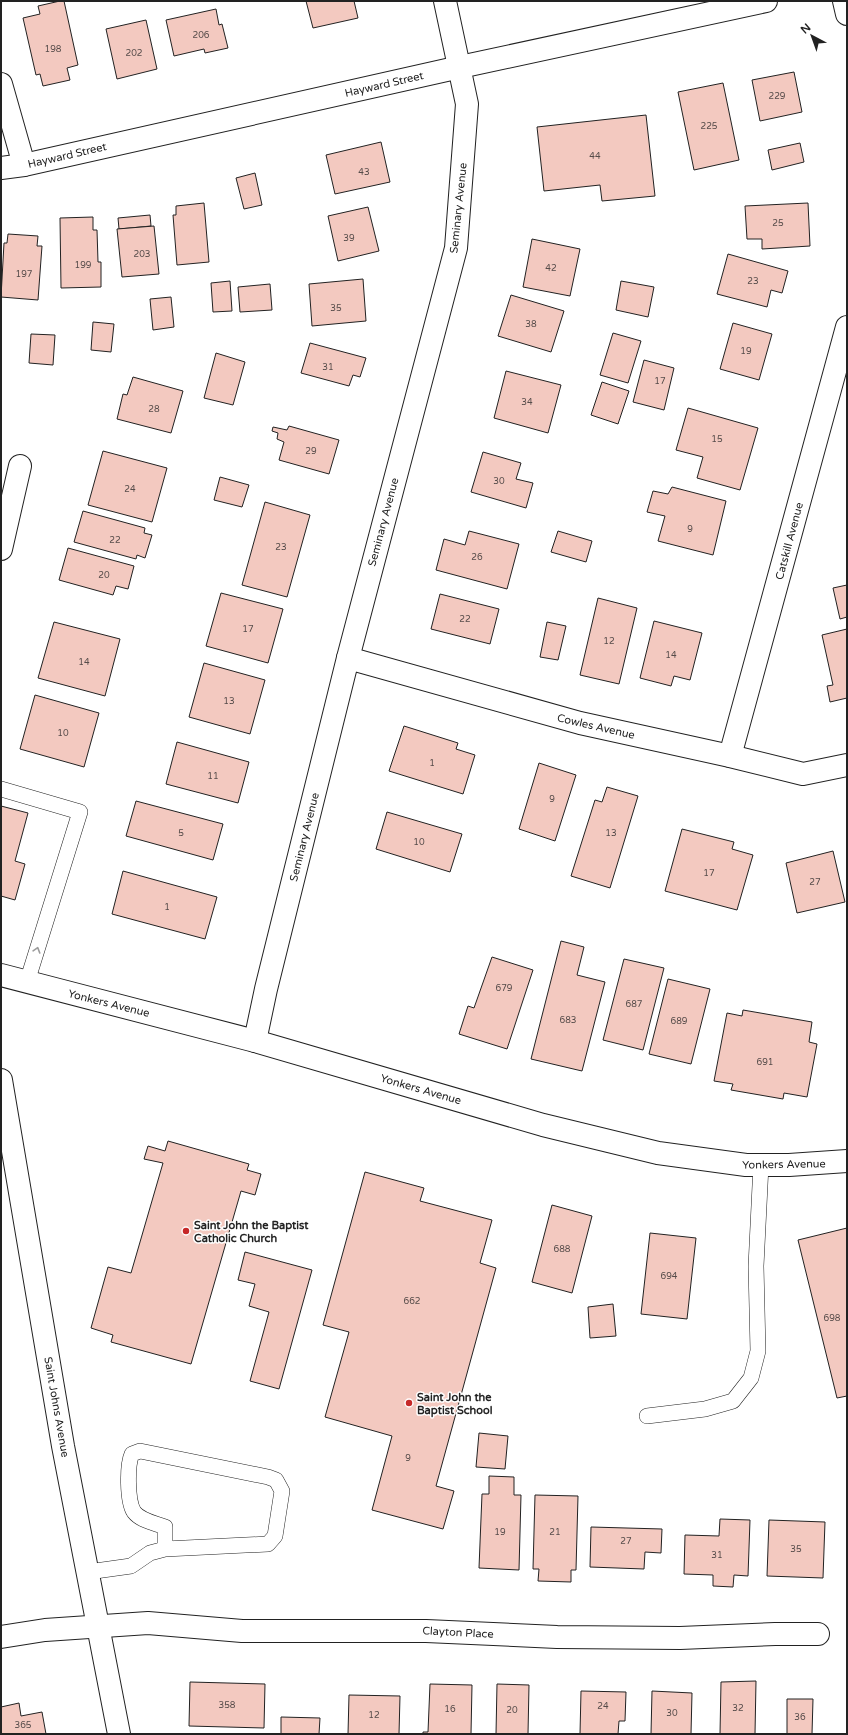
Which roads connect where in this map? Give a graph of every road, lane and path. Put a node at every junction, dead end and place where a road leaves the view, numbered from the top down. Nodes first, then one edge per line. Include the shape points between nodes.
1 (445, 1) edge
2 (766, 1) edge
3 (844, 1) edge
4 (847, 14) edge
5 (460, 67) junction
6 (1, 84) edge
7 (24, 165) junction
8 (1, 168) edge
9 (847, 327) edge
10 (839, 385) edge
11 (20, 466) dead end
12 (1, 549) edge
13 (348, 658) junction
14 (730, 756) junction
15 (847, 765) edge
16 (1, 789) edge
17 (1, 975) edge
18 (27, 982) junction
19 (255, 1041) junction
20 (1, 1080) edge
21 (847, 1161) edge
22 (761, 1165) junction
23 (647, 1416) dead end
24 (165, 1549) junction
25 (88, 1572) junction
26 (98, 1627) junction
27 (818, 1634) dead end
28 (1, 1637) edge
29 (119, 1734) edge

1 - 5 street, Seminary Avenue
2 - 5 street, Hayward Street
3 - 4 street
5 - 7 street, Hayward Street
5 - 13 street, Seminary Avenue via 468,104 456,248
6 - 7 street
7 - 8 street, Hayward Street
9 - 10 street, Catskill Avenue
10 - 14 street, Catskill Avenue
11 - 12 street
13 - 14 street, Cowles Avenue via 580,723
13 - 19 street, Seminary Avenue
14 - 15 street, Cowles Avenue via 803,774
18 -> 16 lane via 80,812
17 - 18 street, Yonkers Avenue
18 - 19 street, Yonkers Avenue
19 - 22 street, Yonkers Avenue via 543,1125 658,1153
20 - 25 street, Saint Johns Avenue via 37,1300
21 - 22 street, Yonkers Avenue
22 - 23 lane via 756,1266 758,1351 751,1378 733,1401 705,1409
24 - 24 lane via 268,1544 275,1536 282,1491 276,1480 140,1451 132,1454 128,1461 130,1501 135,1512 148,1522 164,1527
24 - 25 lane via 150,1553 131,1566
25 - 26 street, Saint Johns Avenue
26 - 27 street, Clayton Place via 148,1624 242,1631 426,1631 557,1637 680,1638
26 - 28 street, Clayton Place via 45,1630
26 - 29 street, Saint Johns Avenue

